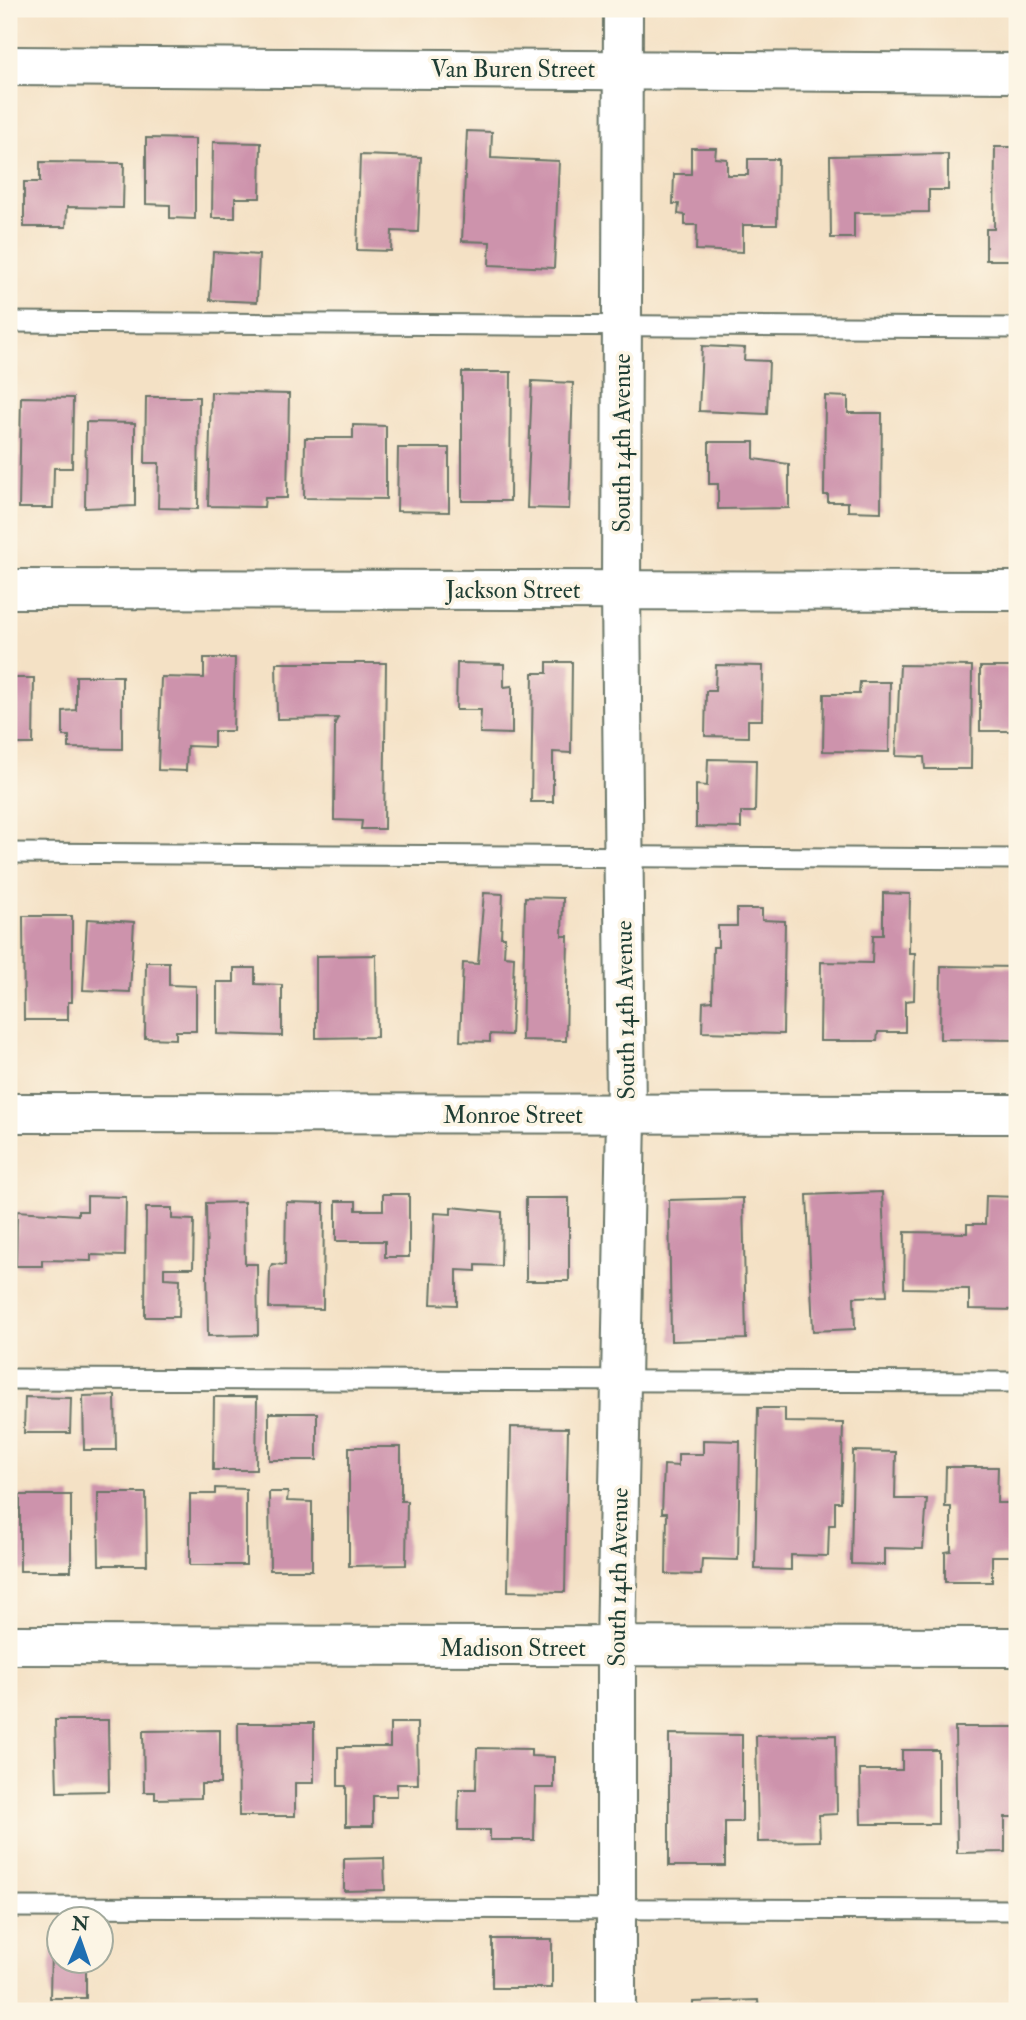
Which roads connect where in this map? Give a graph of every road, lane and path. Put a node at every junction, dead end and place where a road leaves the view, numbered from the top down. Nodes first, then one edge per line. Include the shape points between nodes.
1 (623, 9) edge
2 (9, 66) edge
3 (622, 69) junction
4 (1017, 73) edge
5 (9, 321) edge
6 (622, 325) junction
7 (1017, 328) edge
8 (9, 589) edge
9 (621, 591) junction
10 (1017, 591) edge
11 (9, 853) edge
12 (624, 856) junction
13 (1017, 859) edge
14 (9, 1113) edge
15 (1017, 1114) edge
16 (626, 1116) junction
17 (9, 1379) edge
18 (621, 1380) junction
19 (1017, 1382) edge
20 (9, 1645) edge
21 (1017, 1647) edge
22 (616, 1648) junction
23 (9, 1907) edge
24 (616, 1908) junction
25 (1017, 1910) edge
26 (616, 2011) edge

1 - 3 street, South 14th Avenue
2 - 3 street, Van Buren Street
3 - 4 street, Van Buren Street
3 - 6 street, South 14th Avenue
5 - 6 lane
6 - 7 lane
6 - 9 street, South 14th Avenue
8 - 9 street, Jackson Street
9 - 10 street, Jackson Street
9 - 12 street, South 14th Avenue
11 - 12 lane
12 - 13 lane
12 - 16 street, South 14th Avenue
14 - 16 street, Monroe Street
15 - 16 street, Monroe Street
16 - 18 street, South 14th Avenue
17 - 18 lane
18 - 19 lane
18 - 22 street, South 14th Avenue
20 - 22 street, Madison Street
21 - 22 street, Madison Street
22 - 24 street, South 14th Avenue
23 - 24 lane
24 - 25 lane
24 - 26 street, South 14th Avenue

